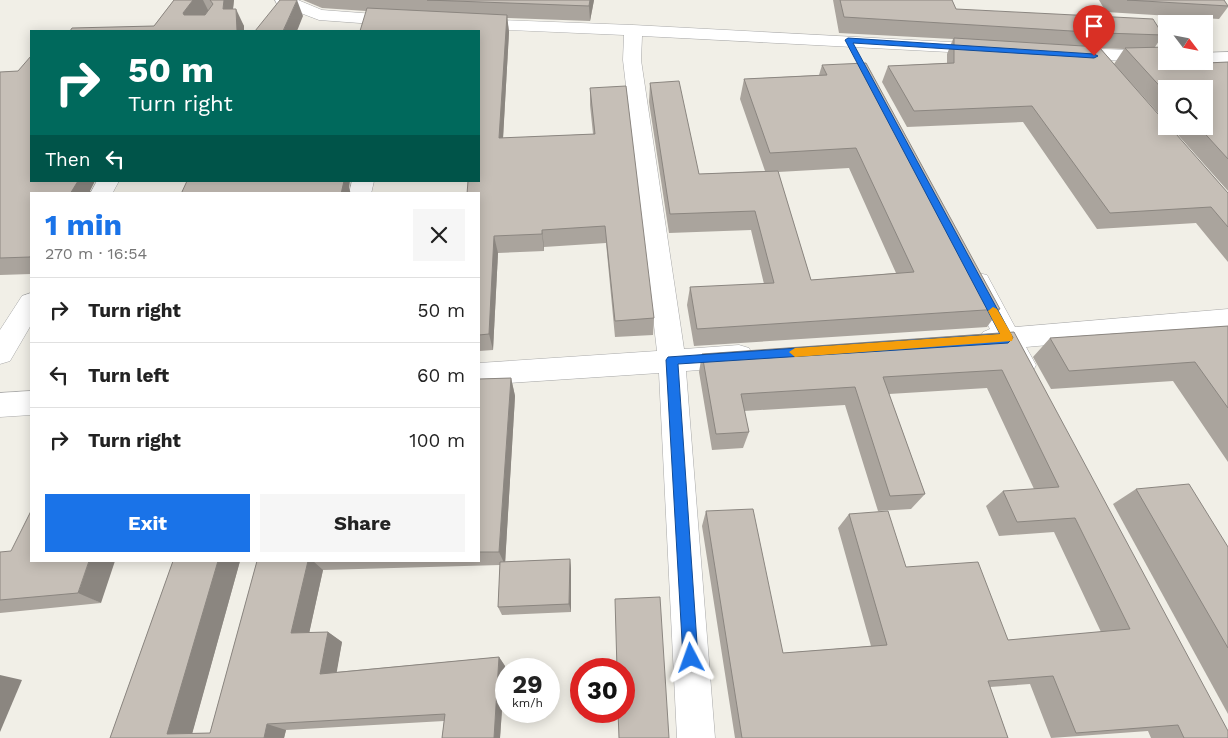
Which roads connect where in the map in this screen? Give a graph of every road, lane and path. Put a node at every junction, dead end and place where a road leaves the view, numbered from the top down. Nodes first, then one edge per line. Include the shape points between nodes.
1 (283, 0) edge
2 (456, 23) edge
3 (409, 25) edge
4 (633, 30) junction
5 (848, 40) junction
6 (1006, 50) edge
7 (1055, 54) edge
8 (1094, 56) junction
9 (1158, 57) edge
10 (1213, 58) edge
11 (1228, 58) edge
12 (862, 66) edge
13 (1114, 78) edge
14 (966, 259) edge
15 (30, 305) edge
16 (1228, 319) edge
17 (1008, 338) junction
18 (968, 341) edge
19 (0, 353) edge
20 (761, 354) edge
21 (672, 360) junction
22 (480, 374) edge
23 (1035, 390) edge
24 (30, 403) edge
25 (0, 405) edge
26 (696, 738) edge

1 - 3 street via 319,15
2 - 4 street
4 - 5 street
4 - 21 street via 632,60
5 - 6 street
5 - 12 street
7 - 8 street
8 - 9 street
8 - 13 street
10 - 11 street
14 - 17 street
15 - 19 street
16 - 17 street
17 - 18 street
17 - 23 street
20 - 21 street
21 - 22 street
21 - 26 street
24 - 25 street

